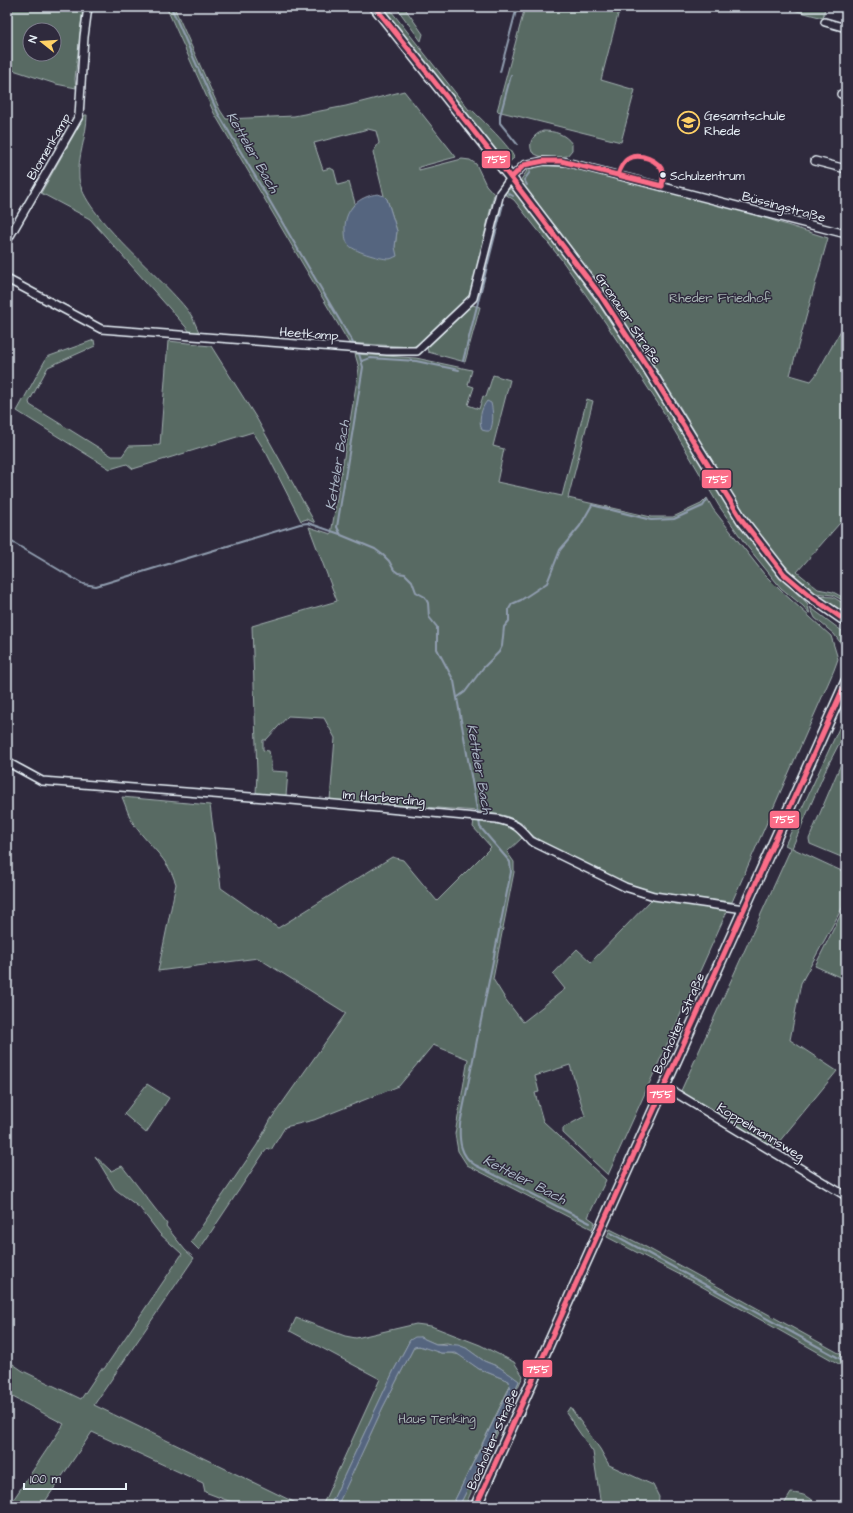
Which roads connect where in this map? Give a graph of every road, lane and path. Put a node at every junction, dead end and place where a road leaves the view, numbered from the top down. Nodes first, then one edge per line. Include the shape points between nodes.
1 (88, 7) edge
2 (375, 7) edge
3 (825, 22) dead end
4 (846, 28) edge
5 (815, 161) dead end
6 (846, 169) edge
7 (511, 178) junction
8 (846, 234) edge
9 (7, 241) edge
10 (7, 278) edge
11 (846, 621) edge
12 (846, 682) edge
13 (7, 762) edge
14 (744, 909) junction
15 (664, 1086) junction
16 (846, 1196) edge
17 (476, 1506) edge

1 - 9 street, Blomenkamp via 79,116
2 - 7 main road, Gronauer Straße
3 - 4 street
5 - 6 street
7 - 8 street, Büssingstraße via 524,165 561,161
7 - 10 street, Heetkamp via 500,193 473,298 418,351 387,351 101,330
7 - 11 main road, Gronauer Straße via 601,296 742,520 784,574
12 - 14 main road, Bocholter Straße
13 - 14 street, Im Harberding via 42,781 291,800 511,822 531,841 625,887 654,896
14 - 15 main road, Bocholter Straße
15 - 16 street, Koppelmannsweg
15 - 17 main road, Bocholter Straße

